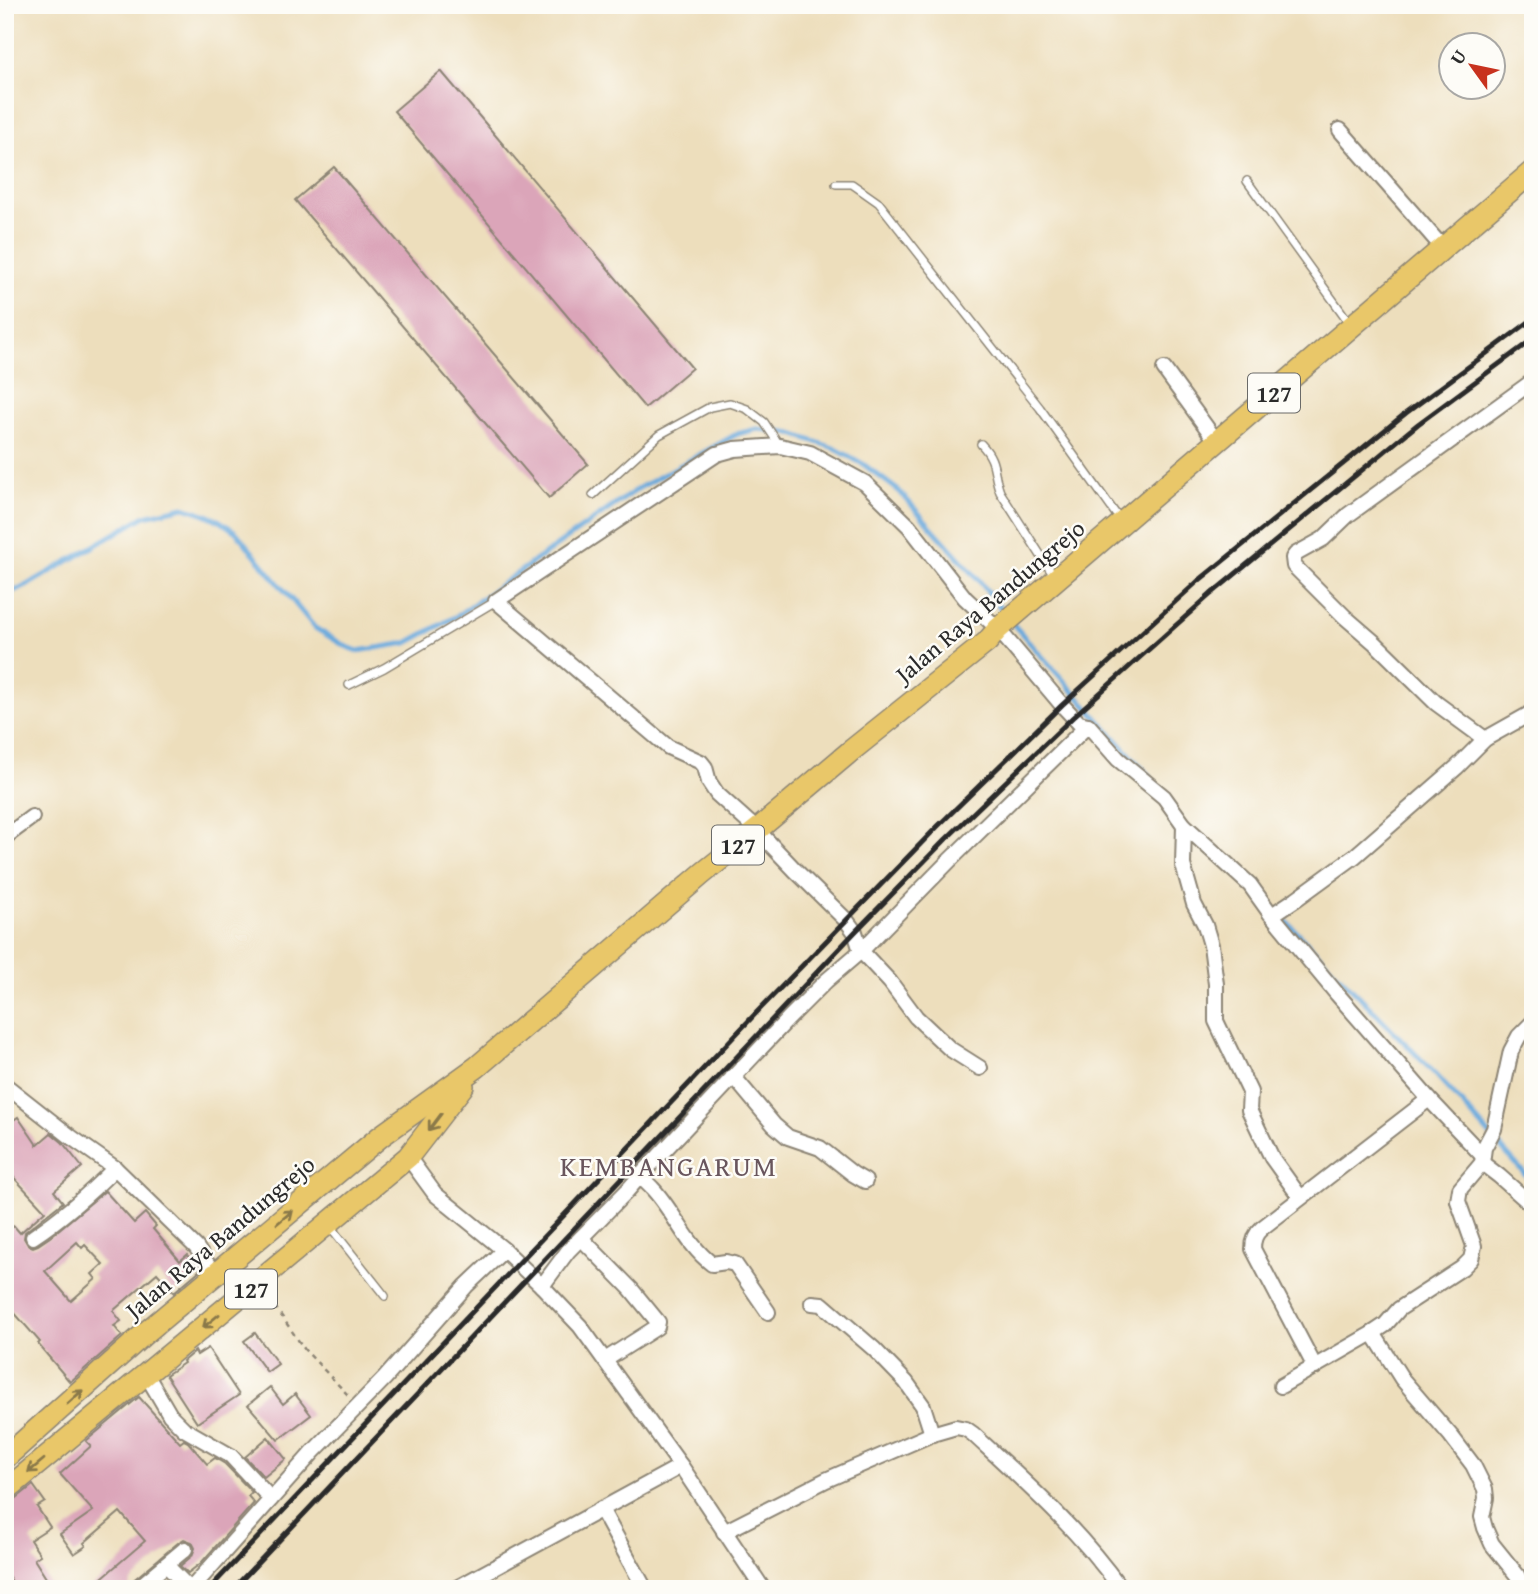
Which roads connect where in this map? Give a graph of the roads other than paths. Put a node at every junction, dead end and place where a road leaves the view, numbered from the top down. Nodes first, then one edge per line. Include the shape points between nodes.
1 (1340, 130) dead end
2 (1533, 171) edge
3 (1247, 181) dead end
4 (836, 184) dead end
5 (1443, 248) junction
6 (1352, 326) junction
7 (1164, 369) dead end
8 (1533, 381) edge
9 (1217, 442) junction
10 (778, 443) junction
11 (981, 444) dead end
12 (593, 495) dead end
13 (1122, 523) junction
14 (1056, 579) junction
15 (496, 601) junction
16 (1005, 623) junction
17 (349, 685) dead end
18 (1533, 712) edge
19 (1088, 726) junction
20 (1485, 739) junction
21 (32, 817) dead end
22 (1184, 825) junction
23 (758, 830) junction
24 (5, 837) edge
25 (1273, 913) junction
26 (862, 951) junction
27 (1533, 1022) edge
28 (477, 1067) junction
29 (980, 1068) dead end
30 (733, 1076) junction
31 (5, 1085) edge
32 (1429, 1099) junction
33 (1483, 1155) junction
34 (408, 1157) junction
35 (115, 1168) junction
36 (640, 1176) junction
37 (865, 1181) dead end
38 (1300, 1198) junction
39 (1533, 1206) edge
40 (329, 1224) junction
41 (33, 1237) dead end
42 (581, 1238) junction
43 (253, 1243) junction
44 (505, 1250) junction
45 (215, 1275) junction
46 (266, 1276) junction
47 (542, 1286) junction
48 (385, 1296) dead end
49 (812, 1303) dead end
50 (768, 1312) dead end
51 (1374, 1333) junction
52 (605, 1360) junction
53 (1315, 1367) junction
54 (146, 1374) junction
55 (1281, 1386) dead end
56 (932, 1434) junction
57 (5, 1458) edge
58 (681, 1466) junction
59 (5, 1491) edge
60 (271, 1499) junction
61 (601, 1509) junction
62 (724, 1532) junction
63 (185, 1549) dead end
64 (166, 1564) junction
65 (137, 1589) edge
66 (191, 1589) edge
67 (455, 1589) edge
68 (645, 1589) edge
69 (762, 1589) edge
70 (1121, 1589) edge
71 (1524, 1589) edge

1 - 5 street
2 - 5 main road, Jalan Raya Bandungrejo / 127
3 - 6 lane
4 - 13 lane via 852,184 879,203 1040,408
5 - 6 main road, Jalan Raya Bandungrejo / 127
6 - 9 main road, Jalan Raya Bandungrejo / 127
7 - 9 street
8 - 20 street via 1293,558 1294,566 1436,703
9 - 13 main road, Jalan Raya Bandungrejo / 127
10 - 12 lane via 764,422 747,409 730,403 709,407 659,435
10 - 15 street via 717,454
10 - 16 street via 810,453 865,483 909,526 965,598
11 - 14 lane via 991,455 1000,492
13 - 14 main road, Jalan Raya Bandungrejo / 127
14 - 16 main road, Jalan Raya Bandungrejo / 127
15 - 17 lane
15 - 23 street via 668,747 701,762 717,794
16 - 19 street via 1062,705
16 - 23 main road, Jalan Raya Bandungrejo / 127
18 - 20 street
19 - 22 street via 1118,759 1164,797
19 - 26 street
20 - 25 street via 1376,838
21 - 24 street
22 - 25 street via 1250,885
22 - 38 street via 1183,865 1211,945 1216,1021 1250,1092 1249,1110 1272,1158
23 - 26 street via 846,920
23 - 28 main road, Jalan Raya Bandungrejo / 127
25 - 32 street
26 - 29 street via 927,1028
26 - 30 street via 826,981
27 - 33 street via 1511,1051 1494,1129
28 -> 34 main road, Jalan Raya Bandungrejo / 127
43 -> 28 main road, Jalan Raya Bandungrejo / 127 via 381,1136
30 - 36 street
30 - 37 street via 774,1125 820,1149
31 - 35 street
32 - 33 street
32 - 38 street
33 - 39 street
33 - 51 street via 1458,1195 1474,1247 1471,1259 1399,1309
34 - 40 main road, Jalan Raya Bandungrejo / 127
34 - 44 street via 435,1194
35 - 41 street via 72,1210
35 - 45 street via 196,1247
36 - 42 street
36 - 50 street via 707,1260 734,1264
38 - 53 street via 1257,1233 1253,1249
40 - 46 main road, Jalan Raya Bandungrejo / 127
40 - 48 lane
42 - 47 street
42 - 52 street via 658,1322
43 - 45 main road, Jalan Raya Bandungrejo / 127
43 - 46 main road
44 - 47 street
44 - 60 street via 466,1286
57 -> 45 main road, Jalan Raya Bandungrejo / 127
46 -> 54 main road, Jalan Raya Bandungrejo / 127
47 - 52 street
49 - 56 street via 822,1304 892,1365 923,1406
51 - 53 street
51 - 71 street via 1402,1379 1473,1465 1485,1489 1485,1528
52 - 58 street
53 - 55 street
54 -> 59 main road, Jalan Raya Bandungrejo / 127
54 - 60 street via 170,1415 184,1429 232,1456
56 - 62 street via 826,1480
56 - 70 street via 957,1427 973,1434 1049,1505
58 - 61 street
58 - 62 street
60 - 66 street
61 - 67 street
61 - 68 street
62 - 69 street
63 - 64 street
64 - 65 street
64 - 66 street

